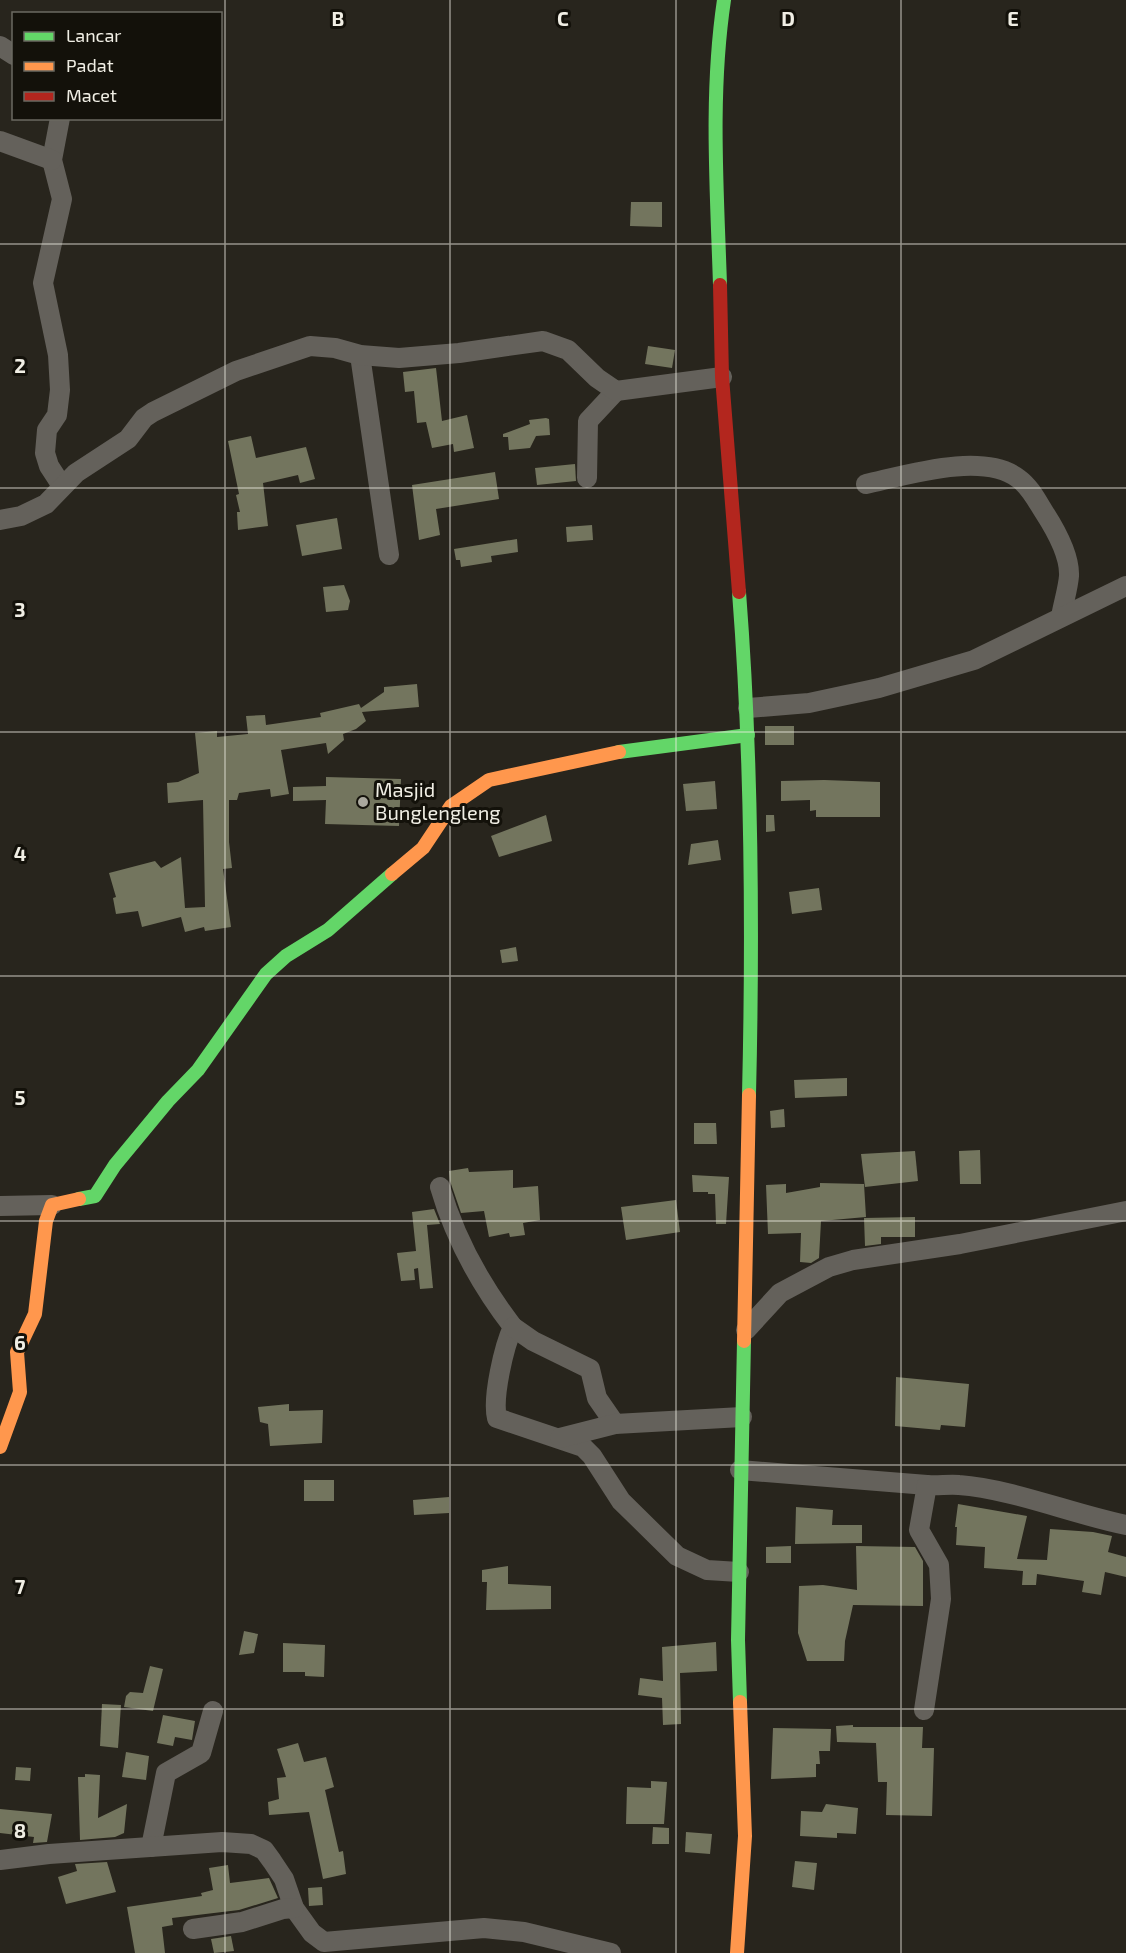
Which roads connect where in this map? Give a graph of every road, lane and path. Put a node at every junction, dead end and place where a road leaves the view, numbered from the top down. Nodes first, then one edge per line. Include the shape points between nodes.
1 (724, 0) edge
2 (60, 120) edge
3 (0, 141) edge
4 (52, 160) junction
5 (360, 355) junction
6 (722, 377) junction
7 (616, 391) junction
8 (586, 478) dead end
9 (866, 484) dead end
10 (63, 486) junction
11 (0, 520) edge
12 (389, 555) dead end
13 (1126, 586) edge
14 (1061, 617) junction
15 (748, 708) junction
16 (748, 735) junction
17 (440, 1187) dead end
18 (52, 1204) junction
19 (0, 1206) edge
20 (1126, 1211) edge
21 (513, 1327) junction
22 (746, 1330) junction
23 (742, 1417) junction
24 (615, 1424) junction
25 (560, 1438) junction
26 (0, 1447) edge
27 (740, 1470) junction
28 (927, 1485) junction
29 (1126, 1525) edge
30 (739, 1572) junction
31 (924, 1710) dead end
32 (213, 1711) dead end
33 (151, 1847) junction
34 (0, 1860) edge
35 (294, 1908) junction
36 (193, 1929) dead end
37 (316, 1946) edge
38 (611, 1953) edge
39 (737, 1953) edge

1 - 6 street via 715,94
2 - 4 street
3 - 4 street
4 - 10 street via 62,199 43,283 58,355 60,390 57,415 47,430 45,453
5 - 7 street via 428,357 543,341 568,350
5 - 10 street via 310,346 236,371 153,412 122,445 76,473
5 - 12 street
6 - 7 street
6 - 15 street
7 - 8 street via 588,421
9 - 14 street via 975,465 1001,469 1020,479 1054,528 1064,551 1069,575
10 - 11 street via 38,509
13 - 14 street
14 - 15 street via 974,660 809,703
15 - 16 street
16 - 18 street via 581,759 489,780 469,792 451,806 423,848 328,930 286,956 266,974 198,1070 115,1165 95,1196
16 - 22 street via 752,982
17 - 21 street via 466,1259
18 - 19 street
18 - 26 street via 46,1221 35,1314 17,1352 20,1392
20 - 22 street via 829,1267 780,1293
21 - 24 street via 590,1369 597,1398
21 - 25 street via 504,1346 497,1418
22 - 23 street
23 - 24 street
23 - 27 street
24 - 25 street
25 - 30 street via 574,1442 592,1456 621,1501 677,1556 707,1570
27 - 28 street
27 - 30 street
28 - 29 street via 959,1485 1010,1495
28 - 31 street via 919,1530 939,1565 941,1599
30 - 39 street via 745,1836
32 - 33 street via 201,1753 166,1773
33 - 34 street
33 - 35 street via 251,1844 264,1850 284,1878
35 - 36 street via 242,1922
35 - 37 street
37 - 38 street via 484,1928 524,1932

